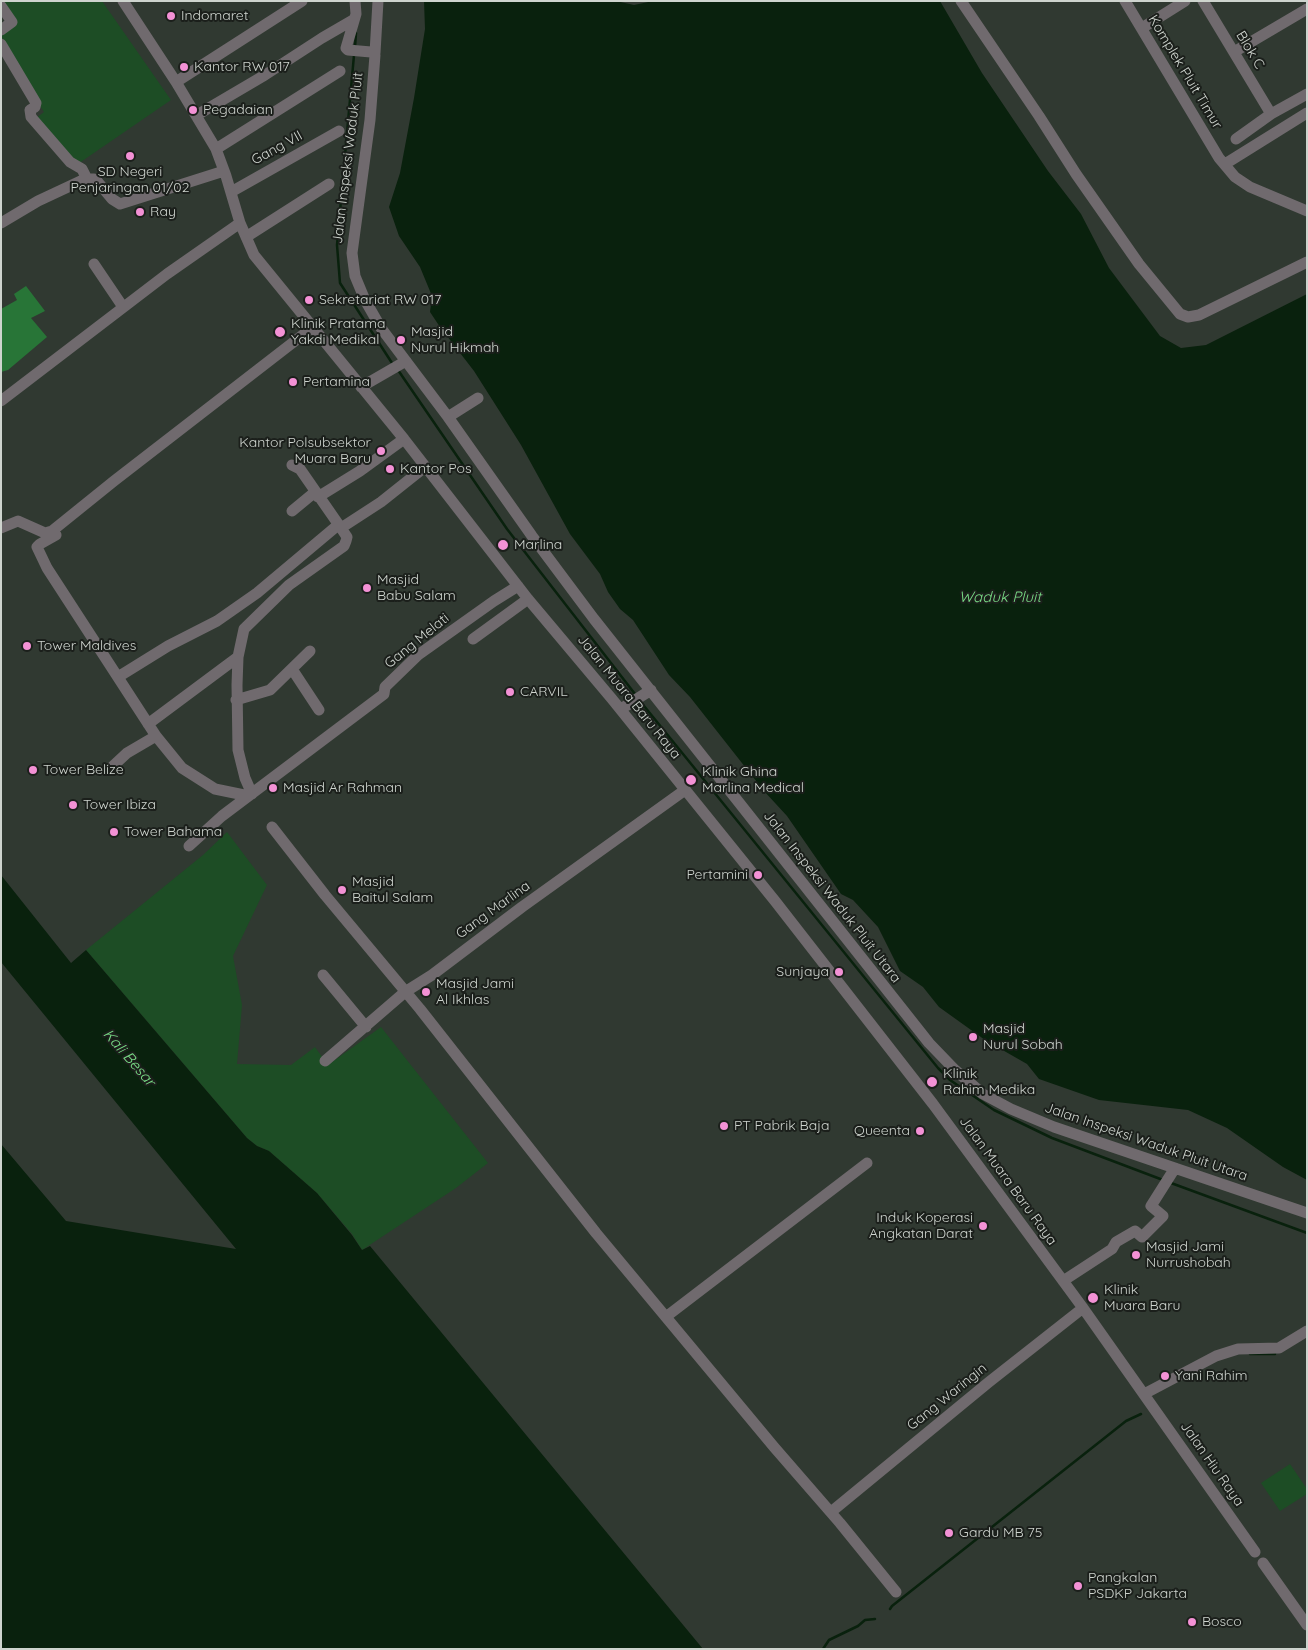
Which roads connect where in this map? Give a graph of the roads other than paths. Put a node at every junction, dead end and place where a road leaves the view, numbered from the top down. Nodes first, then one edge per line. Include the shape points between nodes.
1 (123, 1) edge
2 (302, 1) edge
3 (355, 1) edge
4 (378, 1) edge
5 (961, 1) edge
6 (1125, 1) edge
7 (1185, 1) edge
8 (1203, 1) edge
9 (1, 6) edge
10 (1307, 9) edge
11 (354, 20) junction
12 (1142, 28) junction
13 (1, 30) edge
14 (1, 44) edge
15 (1234, 52) junction
16 (374, 53) junction
17 (340, 72) dead end
18 (176, 82) junction
19 (1307, 94) edge
20 (1307, 113) edge
21 (1272, 114) junction
22 (196, 115) junction
23 (339, 131) dead end
24 (1236, 139) dead end
25 (216, 149) junction
26 (1222, 161) junction
27 (224, 172) junction
28 (87, 179) junction
29 (329, 184) dead end
30 (230, 192) junction
31 (1307, 211) edge
32 (1, 223) edge
33 (240, 223) junction
34 (246, 237) junction
35 (1307, 262) edge
36 (94, 264) dead end
37 (123, 307) junction
38 (313, 327) junction
39 (406, 361) junction
40 (361, 387) junction
41 (478, 398) dead end
42 (1, 400) edge
43 (448, 417) junction
44 (404, 440) junction
45 (292, 465) dead end
46 (426, 467) junction
47 (316, 494) junction
48 (292, 510) dead end
49 (61, 524) junction
50 (340, 527) junction
51 (1, 528) edge
52 (518, 586) junction
53 (528, 599) junction
54 (474, 640) dead end
55 (310, 651) dead end
56 (238, 657) junction
57 (292, 669) junction
58 (118, 677) junction
59 (650, 690) junction
60 (236, 700) junction
61 (319, 710) dead end
62 (621, 710) junction
63 (148, 724) junction
64 (156, 736) junction
65 (113, 766) dead end
66 (685, 790) junction
67 (250, 795) junction
68 (272, 827) dead end
69 (189, 846) dead end
70 (322, 974) dead end
71 (405, 992) junction
72 (366, 1027) junction
73 (325, 1061) dead end
74 (867, 1163) dead end
75 (1175, 1168) junction
76 (1307, 1213) edge
77 (1063, 1281) junction
78 (1083, 1308) junction
79 (667, 1316) junction
80 (1307, 1331) edge
81 (1144, 1394) junction
82 (831, 1512) junction
83 (1255, 1552) dead end
84 (1263, 1563) dead end
85 (896, 1592) dead end
86 (1307, 1624) edge

1 - 18 street, Jalan Muara Baru Raya
2 - 18 street
3 - 11 street
4 - 16 street, Jalan Inspeksi Waduk Pluit
5 - 35 street via 1076,174 1139,264 1180,314 1188,317 1199,315
6 - 12 street, Komplek Pluit Timur
7 - 12 street
8 - 15 street, Blok C
9 - 13 street via 12,22
10 - 15 street
11 - 16 street via 346,48
11 - 22 street
12 - 26 street, Komplek Pluit Timur
14 - 28 street via 36,103 30,110 31,117 70,162 82,169
15 - 21 street, Blok C
16 - 39 street, Jalan Inspeksi Waduk Pluit via 370,120 352,253 355,276 365,300
17 - 25 street
18 - 22 street, Jalan Muara Baru Raya
19 - 21 street
20 - 26 street
21 - 24 street
22 - 25 street, Jalan Muara Baru Raya
23 - 30 street, Gang VII
25 - 27 street, Jalan Muara Baru Raya
26 - 31 street, Komplek Pluit Timur via 1235,177 1250,187
27 - 28 street via 113,207 97,182
27 - 30 street, Jalan Muara Baru Raya
28 - 32 street via 38,201
29 - 34 street
30 - 33 street, Jalan Muara Baru Raya
33 - 34 street, Jalan Muara Baru Raya
33 - 37 street
34 - 38 street, Jalan Muara Baru Raya via 254,255
36 - 37 street
37 - 42 street
38 - 40 street, Jalan Muara Baru Raya
38 - 49 street
39 - 40 street
39 - 43 street, Jalan Inspeksi Waduk Pluit Utara
40 - 44 street, Jalan Muara Baru Raya
41 - 43 street
43 - 59 street, Jalan Inspeksi Waduk Pluit Utara via 594,620
44 - 46 street, Jalan Muara Baru Raya
44 - 47 street via 360,471
45 - 47 street via 300,469
46 - 50 street via 381,502
46 - 52 street, Jalan Muara Baru Raya
47 - 48 street
47 - 50 street
49 - 51 street via 49,533 18,521
49 - 58 street via 56,535 37,547 53,580
50 - 56 street via 346,537 344,546 289,584 244,629
50 - 58 street via 217,621
52 - 53 street, Jalan Muara Baru Raya
52 - 67 street, Gang Melati via 418,655 385,687 384,694
53 - 54 street
53 - 62 street, Jalan Muara Baru Raya
55 - 57 street
56 - 60 street
56 - 63 street
57 - 60 street via 266,692
57 - 61 street
58 - 63 street
59 - 62 street
59 - 75 street, Jalan Inspeksi Waduk Pluit Utara via 929,1043 955,1070 983,1094 1011,1110
60 - 67 street via 238,750
62 - 66 street, Jalan Muara Baru Raya
63 - 64 street
64 - 65 street via 127,753
64 - 67 street via 182,768 215,788
66 - 71 street, Gang Marlina
66 - 77 street, Jalan Muara Baru Raya via 932,1104
67 - 69 street, Gang Melati
68 - 71 street
70 - 72 street
71 - 72 street, Gang Marlina
71 - 79 street via 596,1233
72 - 73 street, Gang Marlina
74 - 79 street
75 - 76 street, Jalan Inspeksi Waduk Pluit Utara
75 - 77 street via 1151,1206 1163,1216 1142,1238 1135,1231
77 - 78 street, Jalan Muara Baru Raya
78 - 81 street, Jalan Muara Baru Raya
78 - 82 street, Gang Waringin
79 - 82 street
80 - 81 street via 1279,1348 1238,1349 1216,1356
81 - 83 street, Jalan Hiu Raya
82 - 85 street
84 - 86 street

